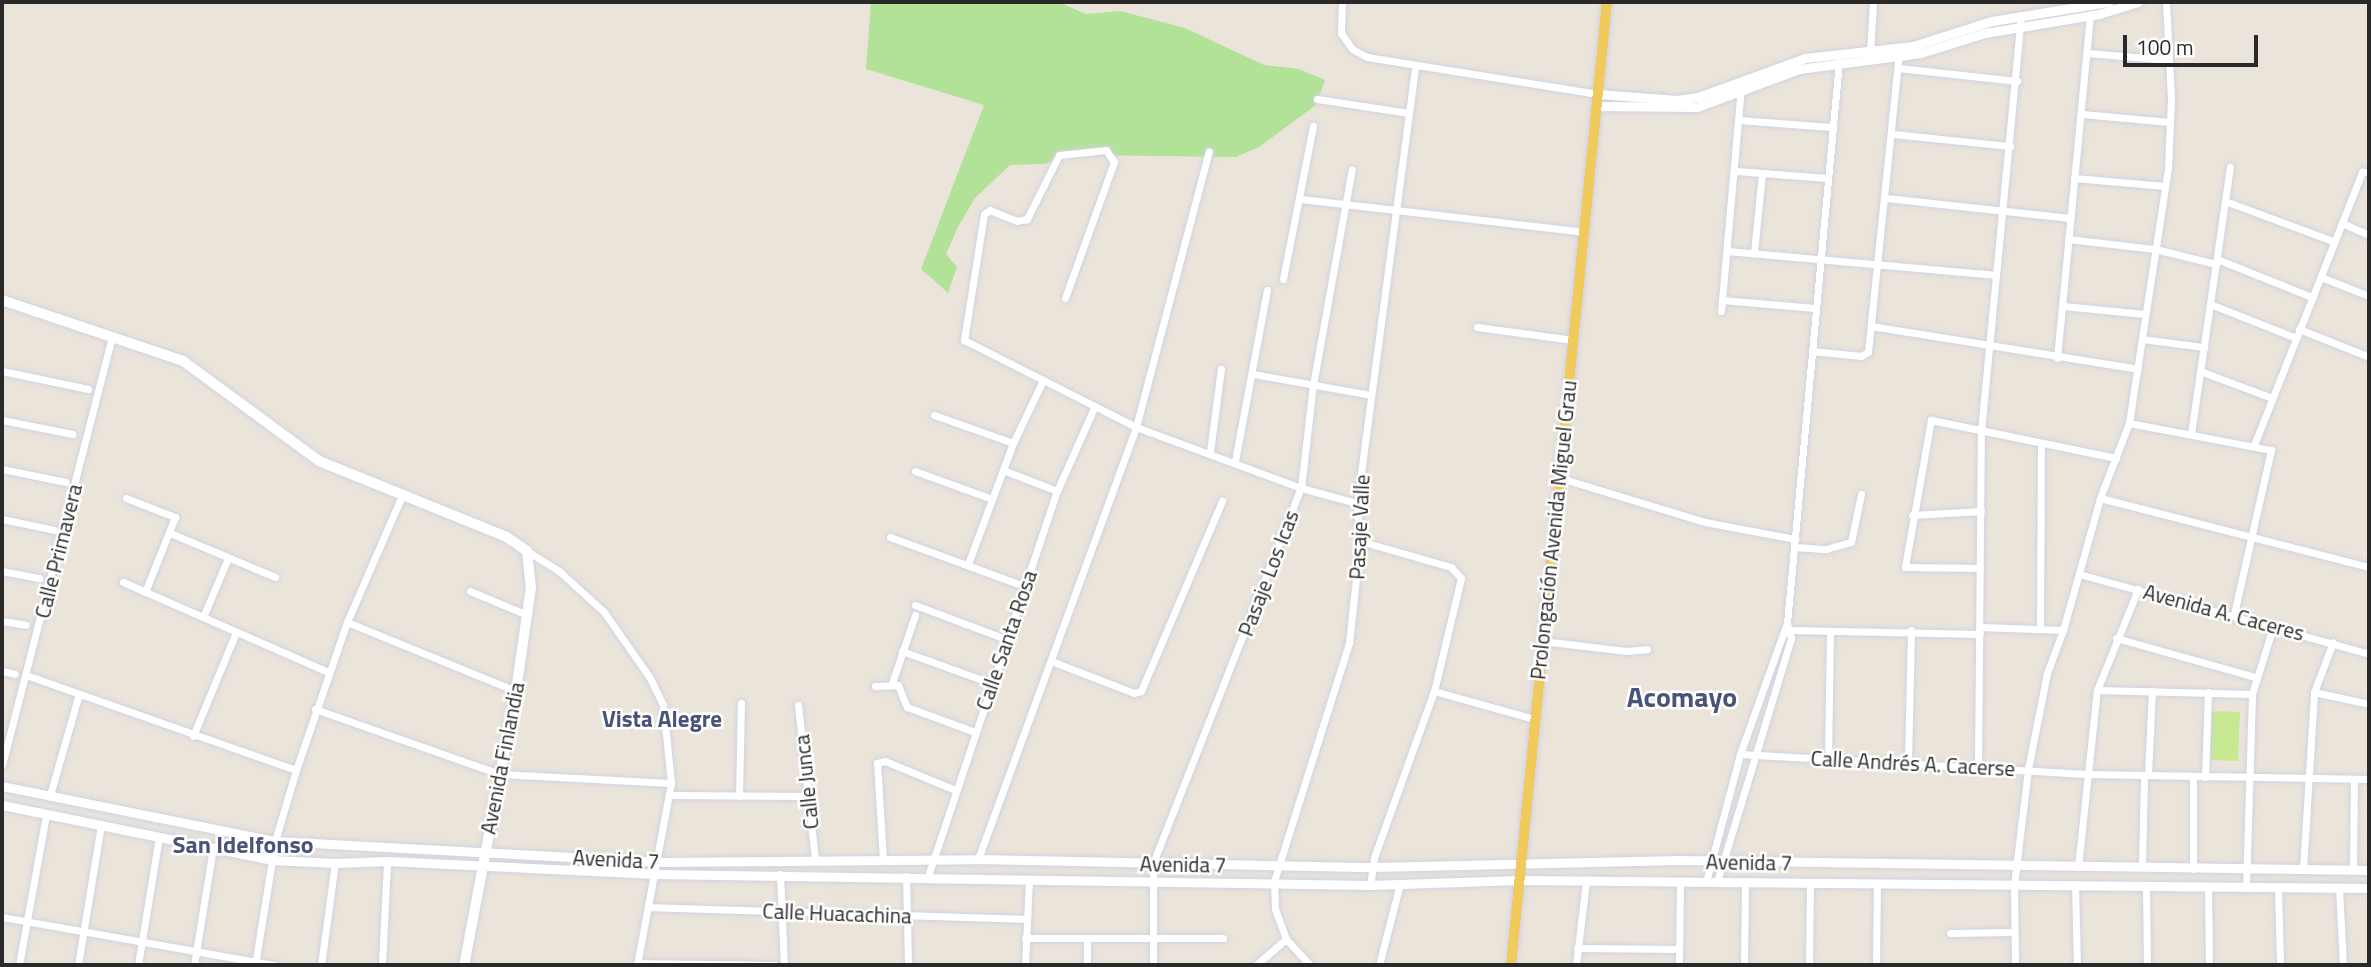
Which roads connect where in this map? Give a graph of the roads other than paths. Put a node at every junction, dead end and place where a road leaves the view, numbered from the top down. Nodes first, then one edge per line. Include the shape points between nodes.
1 (1342, 2) edge
2 (1607, 2) edge
3 (1873, 2) edge
4 (2108, 2) edge
5 (2138, 2) edge
6 (2166, 2) edge
7 (2090, 15) junction
8 (2022, 20) junction
9 (1839, 52) junction
10 (1899, 52) junction
11 (1870, 53) junction
12 (2088, 54) junction
13 (2169, 60) junction
14 (1839, 62) junction
15 (1415, 68) junction
16 (1898, 68) junction
17 (2017, 81) junction
18 (1741, 86) junction
19 (1317, 99) dead end
20 (1597, 100) junction
21 (1409, 113) junction
22 (2082, 114) junction
23 (1739, 120) junction
24 (2170, 122) junction
25 (1313, 126) dead end
26 (1831, 127) junction
27 (1894, 134) junction
28 (2011, 146) junction
29 (1209, 151) dead end
30 (2230, 167) dead end
31 (1352, 169) dead end
32 (1736, 171) junction
33 (2369, 172) edge
34 (1762, 173) junction
35 (1828, 178) junction
36 (2074, 178) junction
37 (2165, 186) junction
38 (1886, 198) junction
39 (1300, 199) junction
40 (2225, 201) junction
41 (1346, 206) junction
42 (2003, 212) junction
43 (1399, 214) junction
44 (2070, 218) junction
45 (2342, 223) junction
46 (1584, 232) junction
47 (2369, 235) edge
48 (2068, 239) junction
49 (2335, 242) junction
50 (2155, 249) junction
51 (1727, 251) junction
52 (1754, 252) junction
53 (1821, 257) junction
54 (2216, 261) junction
55 (1878, 263) junction
56 (1994, 275) junction
57 (2321, 276) junction
58 (1283, 279) dead end
59 (1267, 290) dead end
60 (2369, 296) edge
61 (2312, 297) junction
62 (1065, 298) dead end
63 (2, 300) edge
64 (1722, 300) junction
65 (2210, 304) junction
66 (2063, 306) junction
67 (1815, 308) junction
68 (1721, 311) dead end
69 (2146, 314) junction
70 (1871, 326) junction
71 (1478, 327) dead end
72 (2299, 329) junction
73 (112, 337) junction
74 (2296, 338) junction
75 (2142, 339) junction
76 (1573, 340) junction
77 (1989, 347) junction
78 (2204, 347) junction
79 (1812, 351) junction
80 (2367, 356) dead end
81 (2057, 358) junction
82 (1221, 369) dead end
83 (2137, 369) junction
84 (2200, 370) junction
85 (2, 371) edge
86 (1253, 374) junction
87 (1043, 380) junction
88 (1313, 385) junction
89 (88, 389) dead end
90 (1371, 395) junction
91 (2272, 398) junction
92 (1094, 408) junction
93 (934, 415) dead end
94 (2, 420) edge
95 (2129, 423) junction
96 (1136, 427) junction
97 (1981, 431) junction
98 (73, 434) dead end
99 (2191, 434) junction
100 (1013, 443) junction
101 (2041, 443) junction
102 (2254, 445) junction
103 (1210, 452) junction
104 (2116, 458) junction
105 (1235, 461) junction
106 (2, 469) edge
107 (1003, 470) junction
108 (915, 471) dead end
109 (1557, 477) junction
110 (66, 482) dead end
111 (1301, 488) junction
112 (1057, 491) junction
113 (403, 493) junction
114 (1860, 494) dead end
115 (126, 498) dead end
116 (2100, 498) junction
117 (992, 499) junction
118 (1222, 501) dead end
119 (1356, 503) junction
120 (1981, 511) junction
121 (1912, 515) junction
122 (2, 519) edge
123 (54, 530) dead end
124 (170, 533) junction
125 (890, 537) dead end
126 (2250, 537) junction
127 (1360, 541) junction
128 (1795, 543) junction
129 (527, 551) junction
130 (228, 558) junction
131 (968, 564) junction
132 (2369, 567) edge
133 (1980, 568) junction
134 (2, 571) edge
135 (2079, 574) junction
136 (275, 577) dead end
137 (39, 578) dead end
138 (123, 582) dead end
139 (1024, 586) junction
140 (2138, 589) junction
141 (470, 591) dead end
142 (145, 592) junction
143 (915, 606) dead end
144 (2234, 614) junction
145 (527, 615) junction
146 (915, 615) dead end
147 (203, 617) junction
148 (2, 621) edge
149 (347, 622) junction
150 (26, 625) dead end
151 (1789, 627) junction
152 (2273, 627) junction
153 (2040, 628) junction
154 (1911, 630) junction
155 (2063, 630) junction
156 (1830, 631) junction
157 (1980, 631) junction
158 (236, 632) junction
159 (2116, 638) junction
160 (1006, 639) junction
161 (1542, 641) junction
162 (2333, 642) junction
163 (1647, 649) dead end
164 (902, 651) junction
165 (2369, 653) edge
166 (1051, 661) junction
167 (2, 671) edge
168 (328, 672) junction
169 (15, 674) dead end
170 (26, 675) junction
171 (2255, 677) junction
172 (892, 683) junction
173 (992, 683) junction
174 (875, 686) dead end
175 (2097, 690) junction
176 (516, 691) junction
177 (1434, 691) junction
178 (2152, 691) junction
179 (2208, 692) junction
180 (2314, 692) junction
181 (79, 694) junction
182 (2252, 694) junction
183 (741, 703) dead end
184 (2369, 704) edge
185 (798, 705) dead end
186 (315, 709) junction
187 (1534, 719) junction
188 (975, 732) junction
189 (193, 736) junction
190 (1740, 754) junction
191 (1754, 755) junction
192 (1828, 760) junction
193 (1908, 763) junction
194 (1978, 764) junction
195 (2, 765) edge
196 (2028, 769) junction
197 (296, 770) junction
198 (500, 774) junction
199 (2086, 774) junction
200 (2146, 775) junction
201 (2253, 775) junction
202 (2193, 777) junction
203 (2205, 777) junction
204 (2308, 777) junction
205 (2354, 779) junction
206 (2369, 779) edge
207 (671, 783) junction
208 (2, 786) edge
209 (955, 790) junction
210 (50, 795) junction
211 (669, 795) junction
212 (739, 796) junction
213 (807, 796) junction
214 (2, 805) edge
215 (46, 815) junction
216 (101, 825) junction
217 (159, 837) junction
218 (275, 841) junction
219 (213, 848) junction
220 (484, 851) junction
221 (978, 859) junction
222 (272, 860) junction
223 (815, 860) junction
224 (883, 860) junction
225 (931, 860) junction
226 (1520, 860) junction
227 (387, 861) junction
228 (1716, 861) junction
229 (658, 862) junction
230 (335, 863) junction
231 (1153, 863) junction
232 (1277, 865) junction
233 (481, 866) junction
234 (2020, 866) junction
235 (2142, 866) junction
236 (1372, 867) junction
237 (2078, 867) junction
238 (2248, 868) junction
239 (2193, 869) junction
240 (2303, 869) junction
241 (2353, 870) junction
242 (2369, 870) edge
243 (655, 874) junction
244 (780, 874) junction
245 (906, 876) junction
246 (928, 876) junction
247 (1029, 879) junction
248 (1519, 880) junction
249 (1153, 881) junction
250 (1274, 881) junction
251 (1586, 881) junction
252 (1680, 882) junction
253 (1706, 882) junction
254 (1717, 882) junction
255 (1745, 883) junction
256 (1810, 883) junction
257 (1400, 884) junction
258 (1877, 884) junction
259 (2075, 884) junction
260 (1370, 885) junction
261 (2014, 885) junction
262 (2146, 886) junction
263 (2208, 886) junction
264 (2246, 887) junction
265 (2278, 887) junction
266 (2339, 888) junction
267 (2369, 888) edge
268 (649, 907) junction
269 (781, 911) junction
270 (907, 914) junction
271 (2, 917) edge
272 (1025, 919) junction
273 (27, 923) junction
274 (2014, 932) junction
275 (1951, 933) dead end
276 (83, 935) junction
277 (1026, 938) junction
278 (1153, 938) junction
279 (1223, 938) dead end
280 (1087, 939) junction
281 (1286, 939) junction
282 (141, 944) junction
283 (1577, 948) junction
284 (1679, 949) junction
285 (196, 953) junction
286 (255, 964) edge
287 (637, 964) edge
288 (19, 965) edge
289 (78, 965) edge
290 (138, 965) edge
291 (194, 965) edge
292 (275, 965) edge
293 (321, 965) edge
294 (382, 965) edge
295 (464, 965) edge
296 (775, 965) edge
297 (784, 965) edge
298 (908, 965) edge
299 (1025, 965) edge
300 (1087, 965) edge
301 (1153, 965) edge
302 (1256, 965) edge
303 (1310, 965) edge
304 (1379, 965) edge
305 (1511, 965) edge
306 (1576, 965) edge
307 (1679, 965) edge
308 (1744, 965) edge
309 (1809, 965) edge
310 (1876, 965) edge
311 (2015, 965) edge
312 (2077, 965) edge
313 (2147, 965) edge
314 (2209, 965) edge
315 (2280, 965) edge
316 (2343, 965) edge

1 - 15 street via 1341,33 1352,49
2 - 20 main road, Prolongación Avenida Miguel Grau
3 - 11 street
4 - 8 street
5 - 7 street
6 - 13 street
7 - 8 street
7 - 12 street
8 - 10 street
8 - 17 street
9 - 11 street
9 - 14 street
9 - 18 street via 1805,58
10 - 11 street
10 - 16 street
11 - 14 street
12 - 13 street
12 - 22 street
13 - 24 street
14 - 18 street via 1799,68
14 - 26 street
15 - 20 street
15 - 21 street, Pasaje Valle
16 - 17 street
16 - 27 street
17 - 28 street
18 - 20 street via 1677,100
18 - 23 street
19 - 21 street
20 - 46 main road, Prolongación Avenida Miguel Grau
21 - 43 street, Pasaje Valle
22 - 24 street
22 - 36 street
23 - 26 street
23 - 32 street
24 - 37 street
25 - 39 street
26 - 35 street
27 - 28 street
27 - 38 street
28 - 42 street
29 - 96 street
30 - 40 street
31 - 41 street, Pasaje Los Icas
32 - 34 street
32 - 51 street
33 - 45 street via 2362,172
34 - 35 street
34 - 52 street
35 - 53 street
36 - 37 street
36 - 44 street
37 - 50 street
38 - 42 street
38 - 55 street
39 - 41 street
39 - 58 street
40 - 49 street
40 - 54 street
41 - 43 street
41 - 88 street, Pasaje Los Icas
42 - 44 street
42 - 56 street
43 - 46 street
43 - 90 street, Pasaje Valle
44 - 48 street
45 - 47 street
45 - 49 street
46 - 76 main road, Prolongación Avenida Miguel Grau
48 - 50 street
48 - 66 street
49 - 57 street
50 - 54 street
50 - 69 street
51 - 52 street
51 - 64 street
52 - 53 street
53 - 55 street
53 - 67 street
54 - 61 street
54 - 65 street
55 - 56 street
55 - 70 street
56 - 77 street
57 - 60 street
57 - 61 street
59 - 86 street
61 - 72 street
62 - 87 street via 1114,162 1106,150 1059,155 1027,219 1017,221 990,210 984,214 964,340
63 - 73 main road
64 - 67 street
64 - 68 street
65 - 74 street
65 - 78 street
66 - 69 street
66 - 81 street
67 - 79 street
69 - 75 street
70 - 77 street
70 - 79 street via 1864,356
71 - 76 street
72 - 74 street
72 - 80 street
73 - 113 main road via 183,361 319,461
73 - 170 street, Calle Primavera
74 - 91 street
75 - 78 street
75 - 83 street
76 - 109 main road, Prolongación Avenida Miguel Grau
77 - 81 street
77 - 97 street
78 - 84 street
79 - 128 street
81 - 83 street
82 - 103 street
83 - 95 street
84 - 91 street
84 - 99 street
85 - 89 street
86 - 88 street
86 - 105 street
87 - 92 street
87 - 100 street
88 - 90 street
88 - 111 street, Pasaje Los Icas
90 - 119 street, Pasaje Valle
91 - 102 street
92 - 96 street
92 - 112 street, Calle Santa Rosa
93 - 100 street
94 - 98 street
95 - 99 street
95 - 104 street
96 - 103 street
96 - 166 street
97 - 101 street
97 - 120 street
97 - 121 street via 1931,420
99 - 102 street
100 - 107 street
101 - 104 street
101 - 153 street
102 - 126 street via 2271,450
103 - 105 street
104 - 116 street
105 - 111 street
106 - 110 street
107 - 112 street
107 - 117 street
108 - 117 street
109 - 128 street via 1705,522
109 - 161 main road, Prolongación Avenida Miguel Grau
111 - 119 street
111 - 231 street, Pasaje Los Icas
112 - 139 street, Calle Santa Rosa
113 - 129 main road via 505,536
113 - 149 street
114 - 128 street via 1851,542 1826,549
115 - 124 street via 174,515
116 - 126 street
116 - 135 street
117 - 131 street
118 - 166 street via 1141,691 1134,693
119 - 127 street, Pasaje Valle
120 - 121 street
120 - 133 street
121 - 133 street via 1905,567
122 - 123 street
124 - 130 street
124 - 142 street
125 - 131 street
126 - 132 street
126 - 144 street
127 - 177 street via 1451,567 1460,574
127 - 232 street, Pasaje Valle via 1349,643
128 - 151 street
129 - 145 main road, Avenida Finlandia via 531,569
129 - 207 street via 560,572 604,612 650,678 667,723
130 - 136 street
130 - 147 street
131 - 139 street
133 - 157 street
134 - 137 street
135 - 140 street, Avenida A. Caceres
135 - 155 street
138 - 142 street
139 - 160 street, Calle Santa Rosa
140 - 144 street, Avenida A. Caceres
140 - 159 street
141 - 145 street
142 - 147 street
143 - 160 street
144 - 152 street, Avenida A. Caceres
145 - 176 main road, Avenida Finlandia
146 - 164 street
147 - 158 street
148 - 150 street
149 - 168 street
149 - 176 street
151 - 156 street
151 - 190 street
151 - 191 street
152 - 162 street, Avenida A. Caceres
152 - 171 street
153 - 155 street
153 - 157 street
154 - 156 street
154 - 157 street
154 - 193 street
155 - 196 street via 2052,652
156 - 192 street
157 - 194 street
158 - 168 street
158 - 189 street
159 - 171 street
159 - 175 street
160 - 173 street, Calle Santa Rosa
161 - 163 street via 1626,651
161 - 187 main road, Prolongación Avenida Miguel Grau
162 - 165 street, Avenida A. Caceres
162 - 180 street
164 - 172 street
164 - 173 street
166 - 221 street
167 - 169 street
168 - 186 street
170 - 181 street
170 - 195 street, Calle Primavera
171 - 182 street
172 - 174 street
172 - 188 street via 902,688 910,709
173 - 188 street, Calle Santa Rosa
175 - 178 street
175 - 199 street
176 - 198 main road, Avenida Finlandia
177 - 187 street
177 - 236 street
178 - 179 street
178 - 200 street
179 - 182 street
179 - 203 street
180 - 184 street
180 - 204 street
181 - 189 street
181 - 210 street
182 - 201 street
183 - 212 street
185 - 213 street, Calle Junca
186 - 197 street
186 - 198 street
187 - 226 main road, Prolongación Avenida Miguel Grau
188 - 209 street, Calle Santa Rosa
189 - 197 street
190 - 191 street, Calle Andrés A. Cacerse
190 - 228 street
191 - 192 street, Calle Andrés A. Cacerse
191 - 228 street
192 - 193 street, Calle Andrés A. Cacerse
193 - 194 street, Calle Andrés A. Cacerse
194 - 196 street, Calle Andrés A. Cacerse
196 - 199 street, Calle Andrés A. Cacerse
196 - 234 street
197 - 218 street
198 - 207 street
198 - 220 main road, Avenida Finlandia
199 - 200 street, Calle Andrés A. Cacerse
199 - 237 street
200 - 202 street, Calle Andrés A. Cacerse
200 - 235 street
201 - 203 street, Calle Andrés A. Cacerse
201 - 204 street, Calle Andrés A. Cacerse
201 - 238 street
202 - 203 street, Calle Andrés A. Cacerse
202 - 239 street
204 - 205 street, Calle Andrés A. Cacerse
204 - 240 street
205 - 206 street, Calle Andrés A. Cacerse
205 - 241 street
207 - 211 street
208 - 210 street, Avenida 7
209 - 224 street via 885,761 877,762
209 - 225 street, Calle Santa Rosa
210 - 218 street, Avenida 7
211 - 212 street
211 - 229 street
212 - 213 street
213 - 223 street, Calle Junca
214 - 215 street, Avenida 7
215 - 216 street, Avenida 7
215 - 273 street
216 - 217 street, Avenida 7
216 - 276 street
217 - 219 street, Avenida 7
217 - 282 street
218 - 220 street, Avenida 7
218 - 222 street
219 - 222 street, Avenida 7
219 - 285 street
220 - 229 street, Avenida 7
220 - 233 main road, Avenida Finlandia
221 - 225 street, Avenida 7
221 - 231 street, Avenida 7
222 - 230 street, Avenida 7
222 - 286 street
223 - 224 street, Avenida 7
223 - 229 street, Avenida 7
224 - 225 street, Avenida 7
225 - 246 street, Calle Santa Rosa
226 - 228 street, Avenida 7
226 - 236 street, Avenida 7 via 1509,865
226 - 248 main road, Prolongación Avenida Miguel Grau
227 - 230 street, Avenida 7
227 - 233 street, Avenida 7
227 - 294 street
228 - 234 street, Avenida 7
228 - 253 street
228 - 254 street
229 - 243 street
230 - 293 street
231 - 232 street, Avenida 7
231 - 249 street, Pasaje Los Icas
232 - 236 street, Avenida 7
232 - 250 street, Pasaje Valle
233 - 243 street, Avenida 7
233 - 295 main road, Avenida Finlandia
234 - 237 street, Avenida 7
234 - 261 street
235 - 237 street, Avenida 7
235 - 239 street, Avenida 7
236 - 260 street
238 - 239 street, Avenida 7
238 - 240 street, Avenida 7
238 - 264 street
240 - 241 street, Avenida 7
241 - 242 street, Avenida 7
243 - 244 street, Avenida 7
243 - 268 street
244 - 245 street, Avenida 7
244 - 269 street
245 - 246 street, Avenida 7
245 - 270 street
246 - 247 street, Avenida 7
247 - 249 street, Avenida 7
247 - 272 street
248 - 251 street, Avenida 7
248 - 257 street, Avenida 7
248 - 305 main road, Prolongación Avenida Miguel Grau
249 - 250 street, Avenida 7
249 - 278 street, Pasaje Los Icas
250 - 260 street, Avenida 7
250 - 281 street, Pasaje Valle via 1275,909
251 - 252 street, Avenida 7
251 - 283 street
252 - 253 street, Avenida 7
252 - 284 street
253 - 254 street, Avenida 7
254 - 255 street, Avenida 7
255 - 256 street, Avenida 7
255 - 308 street
256 - 258 street, Avenida 7
256 - 309 street
257 - 260 street, Avenida 7
257 - 304 street
258 - 261 street, Avenida 7
258 - 310 street
259 - 261 street, Avenida 7
259 - 262 street, Avenida 7
259 - 312 street
261 - 274 street
262 - 263 street, Avenida 7
262 - 313 street
263 - 264 street, Avenida 7
263 - 314 street
264 - 265 street, Avenida 7
265 - 266 street, Avenida 7
265 - 315 street
266 - 267 street, Avenida 7
266 - 316 street
268 - 269 street, Calle Huacachina
268 - 287 street
269 - 270 street, Calle Huacachina
269 - 297 street
270 - 272 street, Calle Huacachina
270 - 298 street
271 - 273 street
272 - 277 street
273 - 276 street
273 - 288 street
274 - 275 street
274 - 311 street
276 - 282 street
276 - 289 street
277 - 280 street
277 - 299 street
278 - 279 street
278 - 280 street
278 - 301 street, Pasaje Los Icas
280 - 300 street
281 - 302 street
281 - 303 street, Pasaje Valle
282 - 285 street
282 - 290 street
283 - 284 street
283 - 306 street
284 - 307 street
285 - 286 street
285 - 291 street
286 - 292 street
287 - 296 street

